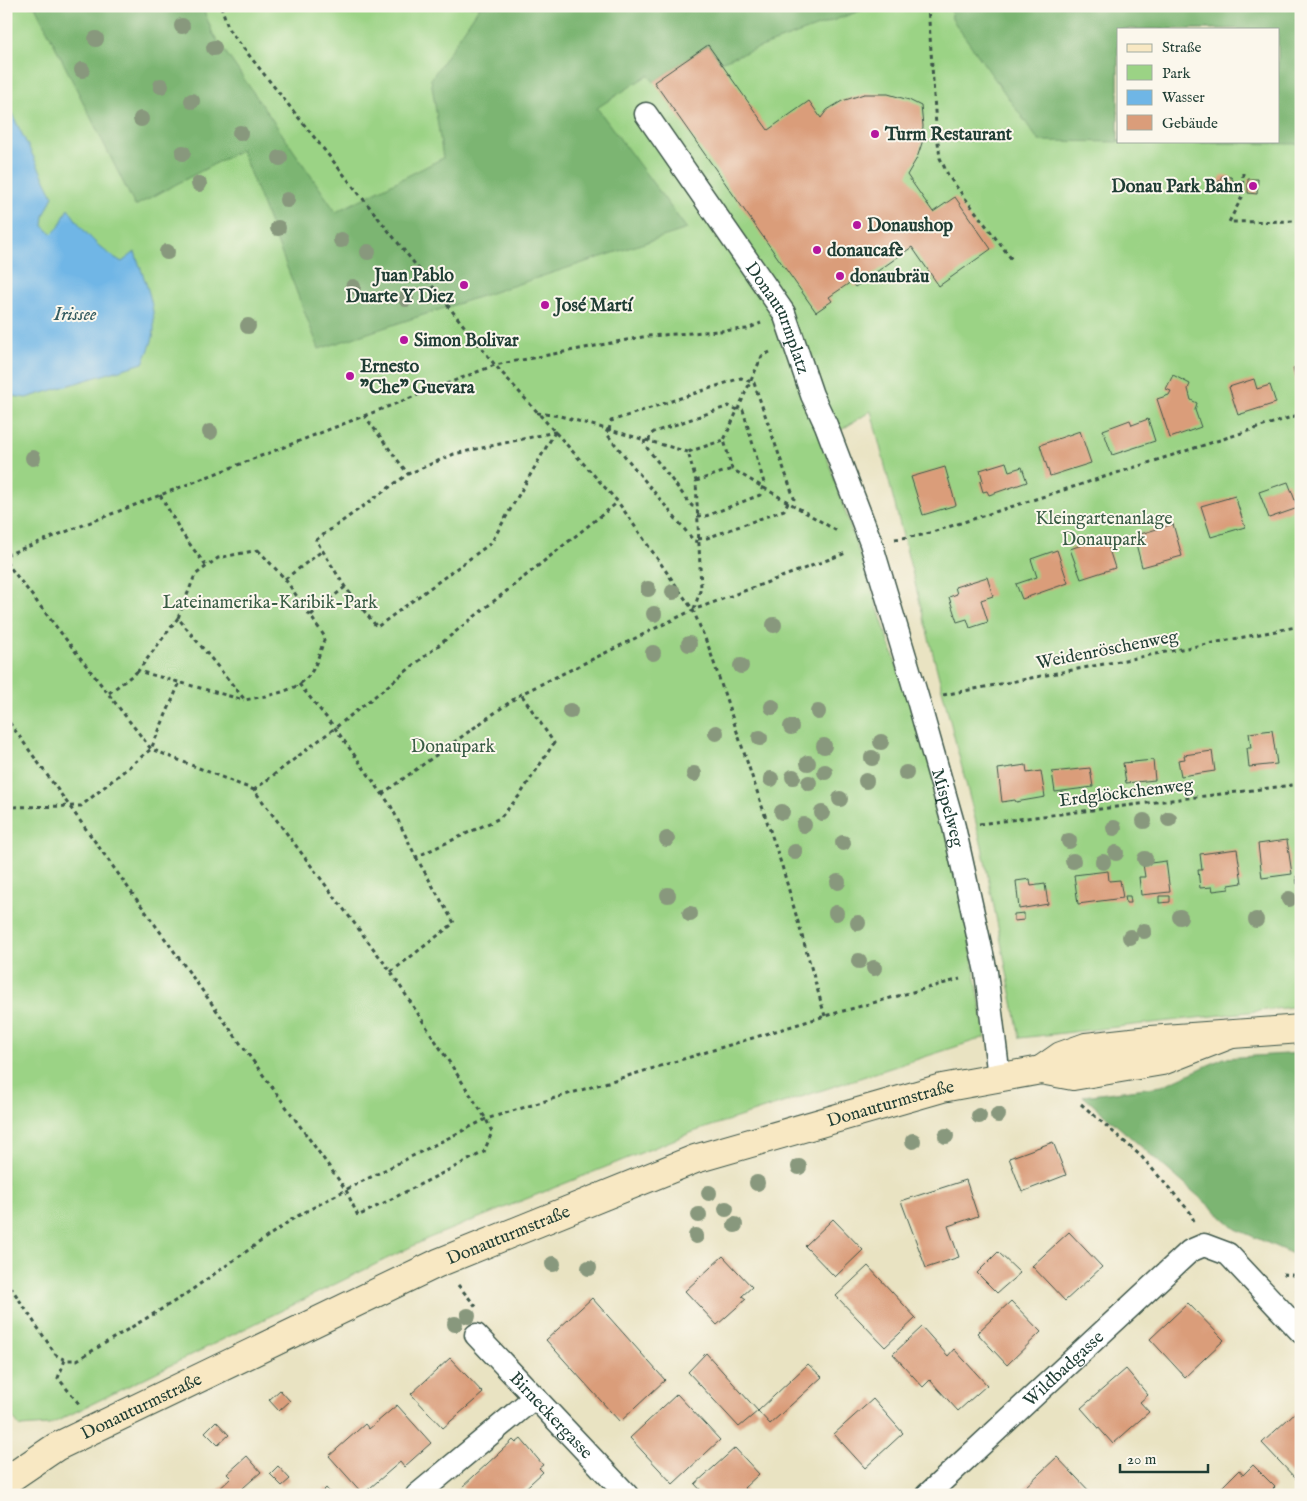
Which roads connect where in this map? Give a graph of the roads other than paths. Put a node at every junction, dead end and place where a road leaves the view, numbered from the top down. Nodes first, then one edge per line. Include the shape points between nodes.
1 (646, 114) dead end
2 (871, 543) joint
3 (1301, 1029) edge
4 (999, 1077) junction
5 (1301, 1332) edge
6 (476, 1335) road end
7 (535, 1397) junction
8 (6, 1481) edge
9 (417, 1495) edge
10 (627, 1495) edge
11 (927, 1495) edge

1 - 2 street, Donauturmplatz via 784,313 812,395
2 - 4 street, Mispelweg via 954,827 986,972
3 - 4 main road, Donauturmstraße via 1086,1047 1061,1056 1041,1070
4 - 8 main road, Donauturmstraße via 942,1088 695,1159 438,1263 56,1447
5 - 11 street, Wildbadgasse via 1228,1254 1204,1245 1190,1251
6 - 7 street, Birneckergasse
7 - 9 street
7 - 10 street, Birneckergasse

